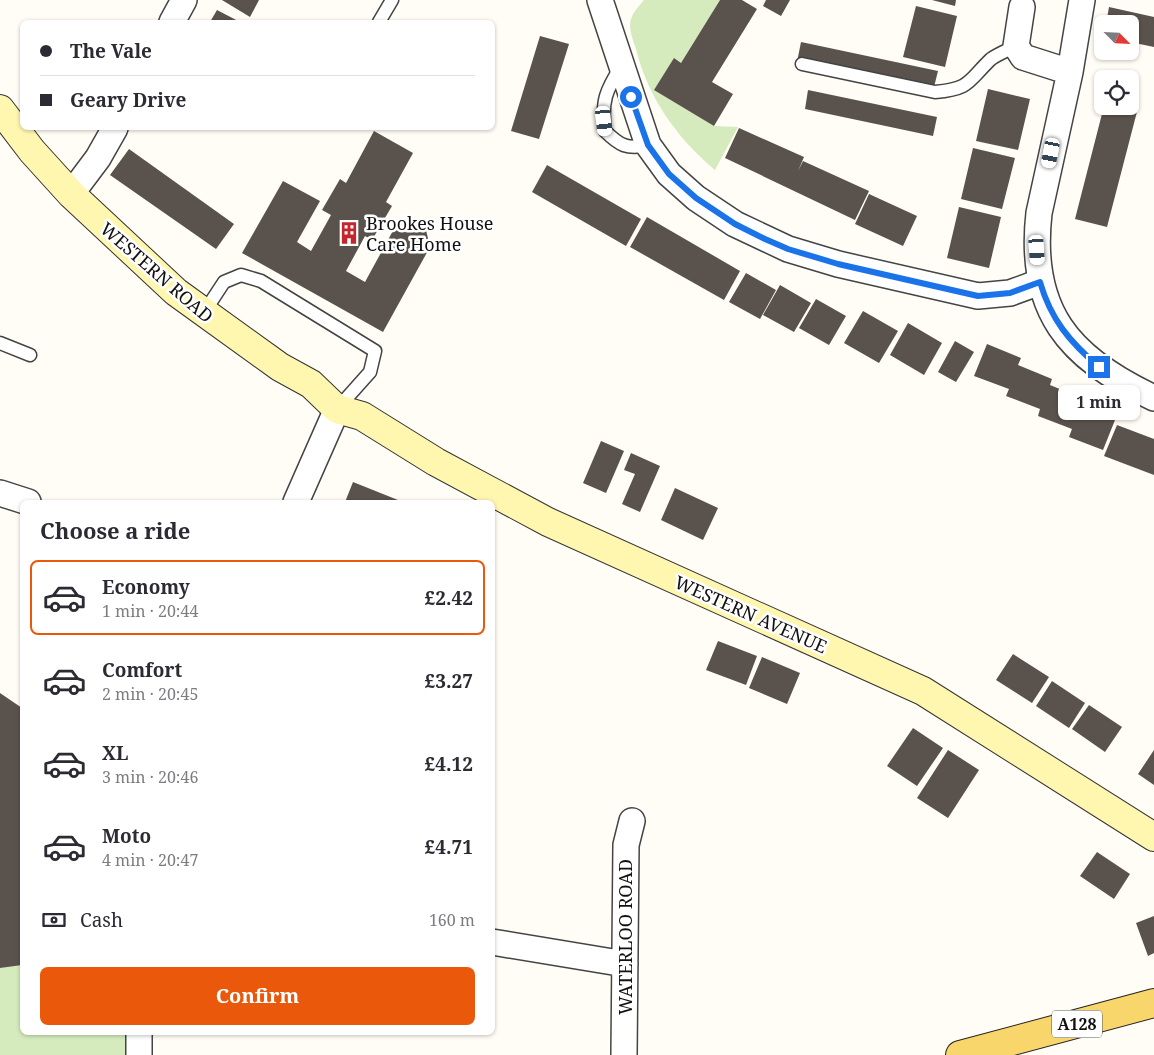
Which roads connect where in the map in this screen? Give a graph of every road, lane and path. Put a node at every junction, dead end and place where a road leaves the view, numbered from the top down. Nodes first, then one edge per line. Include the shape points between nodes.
1 (184, 0) edge
2 (392, 0) edge
3 (1082, 0) edge
4 (605, 2) edge
5 (1022, 7) dead end
6 (173, 20) edge
7 (380, 20) edge
8 (1016, 46) junction
9 (802, 64) dead end
10 (622, 65) junction
11 (1070, 72) junction
12 (0, 108) edge
13 (114, 130) edge
14 (648, 145) junction
15 (71, 194) junction
16 (1040, 282) junction
17 (203, 314) junction
18 (0, 344) edge
19 (30, 355) dead end
20 (1154, 398) edge
21 (337, 409) junction
22 (0, 493) edge
23 (22, 500) edge
24 (297, 500) edge
25 (492, 500) edge
26 (495, 502) edge
27 (632, 821) dead end
28 (1151, 829) edge
29 (495, 942) edge
30 (625, 964) junction
31 (1154, 1003) edge
32 (139, 1035) edge
33 (999, 1050) edge
34 (139, 1055) edge
35 (624, 1055) edge
36 (960, 1055) edge

1 - 6 street
2 - 7 lane
3 - 11 street
4 - 10 street
5 - 8 street
8 - 9 lane via 992,58 965,86 935,92
8 - 11 street via 1023,57
10 - 14 street
10 - 14 lane via 606,89 602,111 605,131 619,144
11 - 16 street via 1036,234
12 - 15 street, WESTERN ROAD via 32,151
13 - 15 street
14 - 16 street via 669,174 696,198 735,224 788,249 838,264 978,296 1010,293
15 - 17 street, WESTERN ROAD
16 - 20 street via 1054,317 1075,347 1099,367
17 - 21 street, WESTERN ROAD via 280,367 311,384
17 - 21 lane via 224,282 241,275 261,281 375,351 370,372
18 - 19 lane
21 - 24 street
21 - 25 street, WESTERN AVENUE via 362,416
22 - 23 street
26 - 28 street, WESTERN AVENUE via 923,691
27 - 30 street, WATERLOO ROAD via 626,845
29 - 30 street
30 - 35 street, WATERLOO ROAD
31 - 33 main road, A128
32 - 34 street
33 - 36 main road, A128

